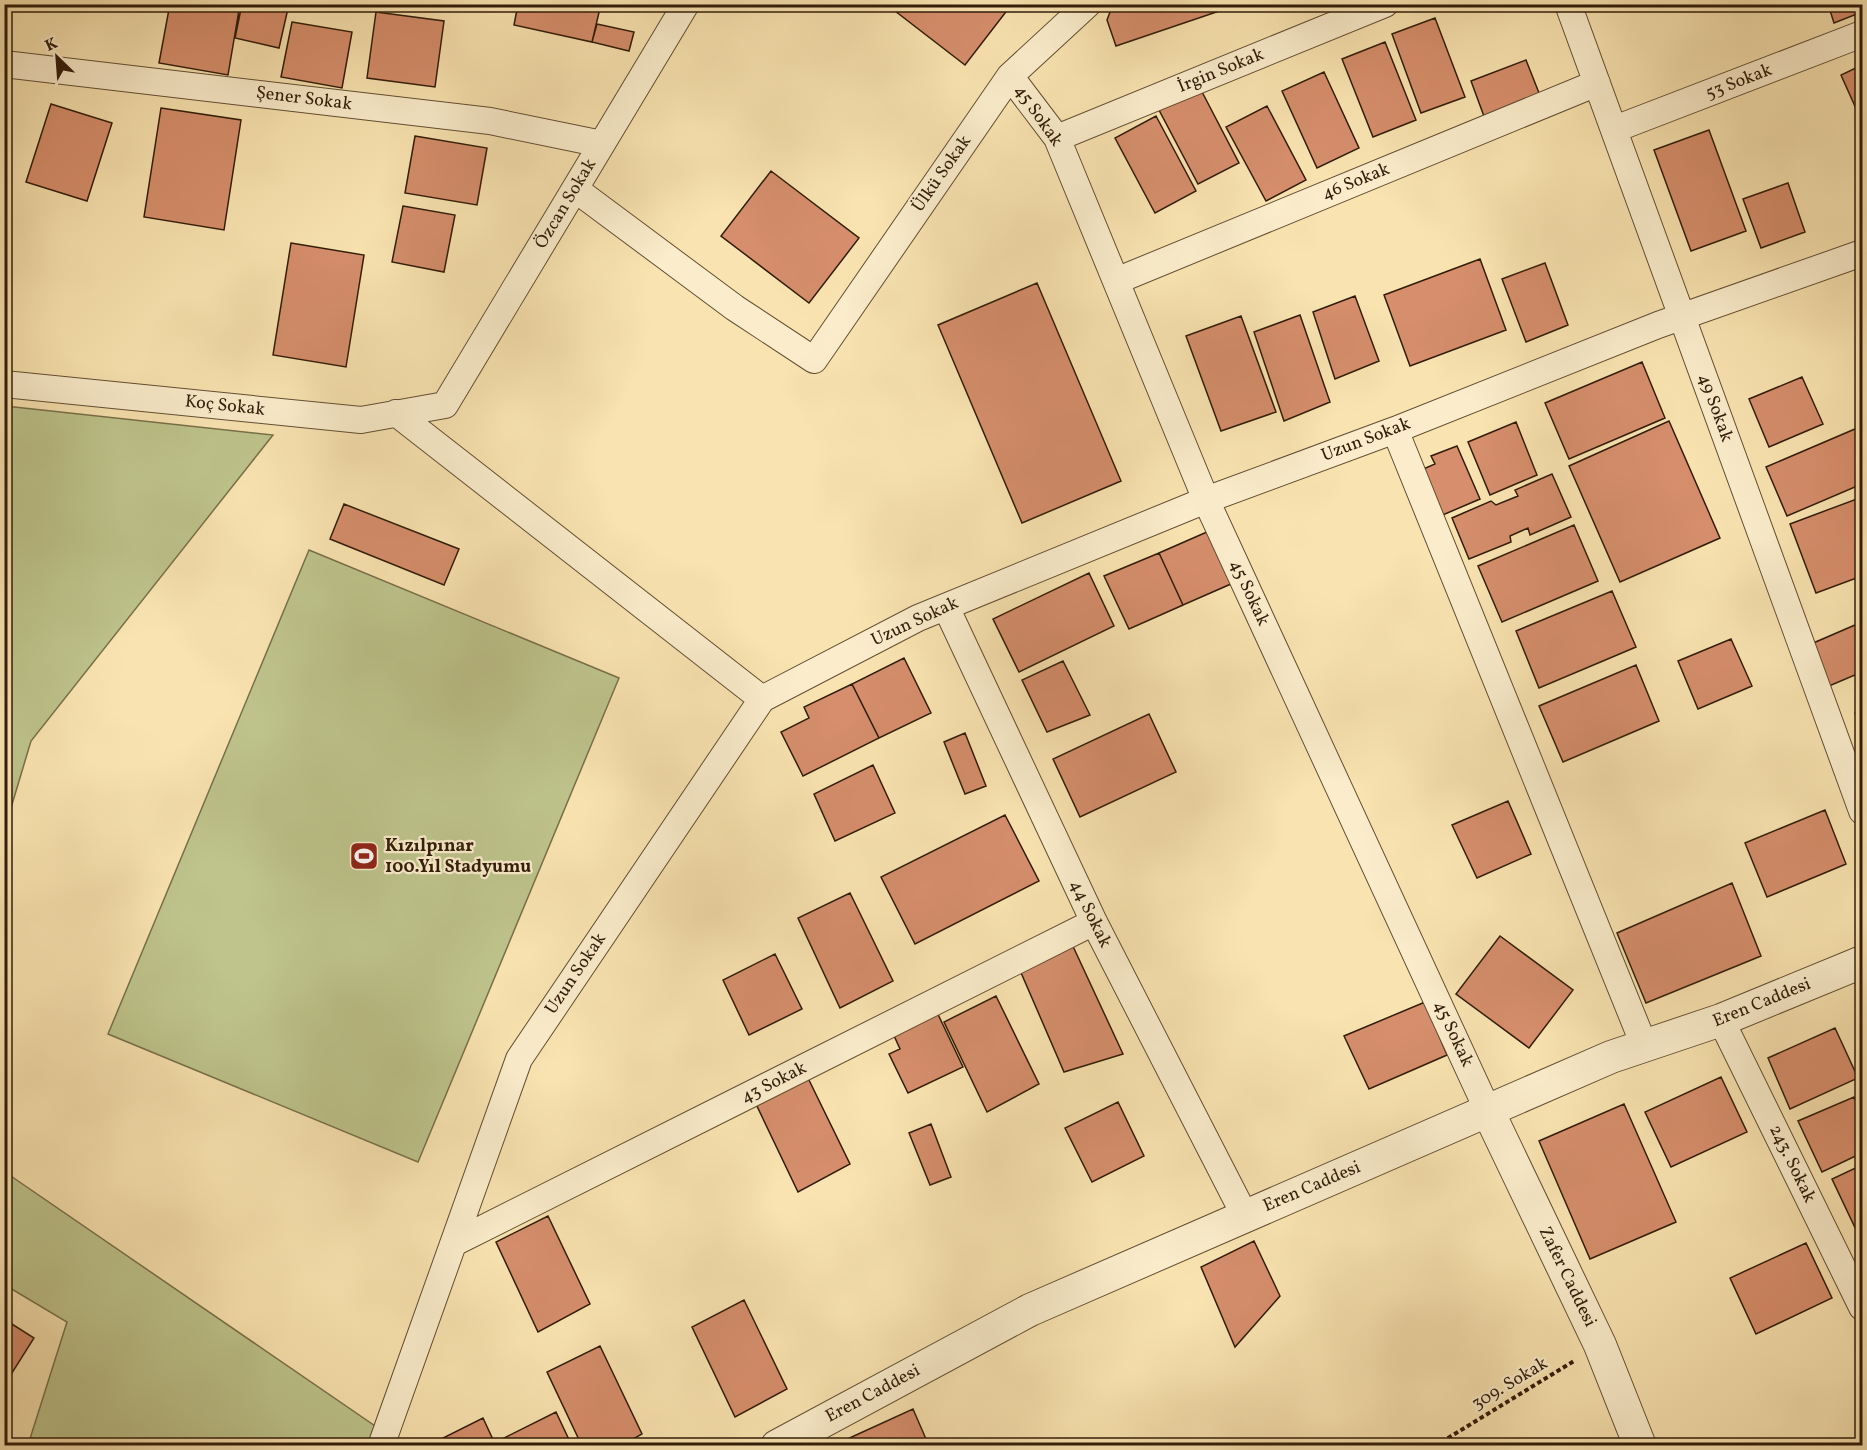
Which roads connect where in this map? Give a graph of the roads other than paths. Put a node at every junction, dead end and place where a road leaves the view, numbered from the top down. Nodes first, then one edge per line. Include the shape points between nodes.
1 (687, 4) edge
2 (1088, 4) edge
3 (1385, 4) edge
4 (1568, 4) edge
5 (1863, 34) edge
6 (4, 64) edge
7 (1010, 76) junction
8 (1597, 83) junction
9 (1615, 129) junction
10 (1057, 138) junction
11 (602, 144) junction
12 (575, 189) junction
13 (1863, 253) edge
14 (1116, 281) junction
15 (1682, 316) junction
16 (4, 384) edge
17 (446, 405) joint
18 (396, 413) junction
19 (1395, 430) junction
20 (1206, 500) junction
21 (946, 607) junction
22 (762, 699) junction
23 (1863, 811) edge
24 (1094, 922) junction
25 (1863, 962) edge
26 (1720, 1020) junction
27 (1644, 1045) junction
28 (1488, 1111) junction
29 (1245, 1216) junction
30 (454, 1243) junction
31 (1863, 1307) edge
32 (381, 1446) edge
33 (777, 1446) edge
34 (1640, 1446) edge

1 - 11 street, Özcan Sokak
2 - 7 street, Ülkü Sokak
3 - 10 street, İrgin Sokak
4 - 8 street, 49 Sokak
5 - 9 street, 53 Sokak
6 - 11 street, Şener Sokak via 490,121
7 - 10 street, 45 Sokak
7 - 12 street, Ülkü Sokak via 814,360 735,309
8 - 9 street, 49 Sokak
8 - 14 street, 46 Sokak
9 - 15 street, 49 Sokak
10 - 14 street, 45 Sokak
11 - 12 street, Özcan Sokak
12 - 17 street, Özcan Sokak
13 - 15 street, Uzun Sokak
14 - 20 street, 45 Sokak
15 - 19 street, Uzun Sokak
15 - 23 street, 49 Sokak
16 - 18 street, Koç Sokak via 362,420
17 - 18 street, Koç Sokak
18 - 22 street
19 - 20 street, Uzun Sokak
19 - 27 street
20 - 21 street, Uzun Sokak
20 - 28 street, 45 Sokak
21 - 22 street, Uzun Sokak
21 - 24 street, 44 Sokak
22 - 30 street, Uzun Sokak via 519,1059
24 - 29 street, 44 Sokak
24 - 30 street, 43 Sokak
25 - 26 street, Eren Caddesi
26 - 27 street, Eren Caddesi
26 - 31 street, 243. Sokak
27 - 28 street, Eren Caddesi
28 - 29 street, Eren Caddesi
28 - 34 street, Zafer Caddesi via 1600,1345
29 - 33 street, Eren Caddesi via 1030,1310
30 - 32 street, Uzun Sokak

